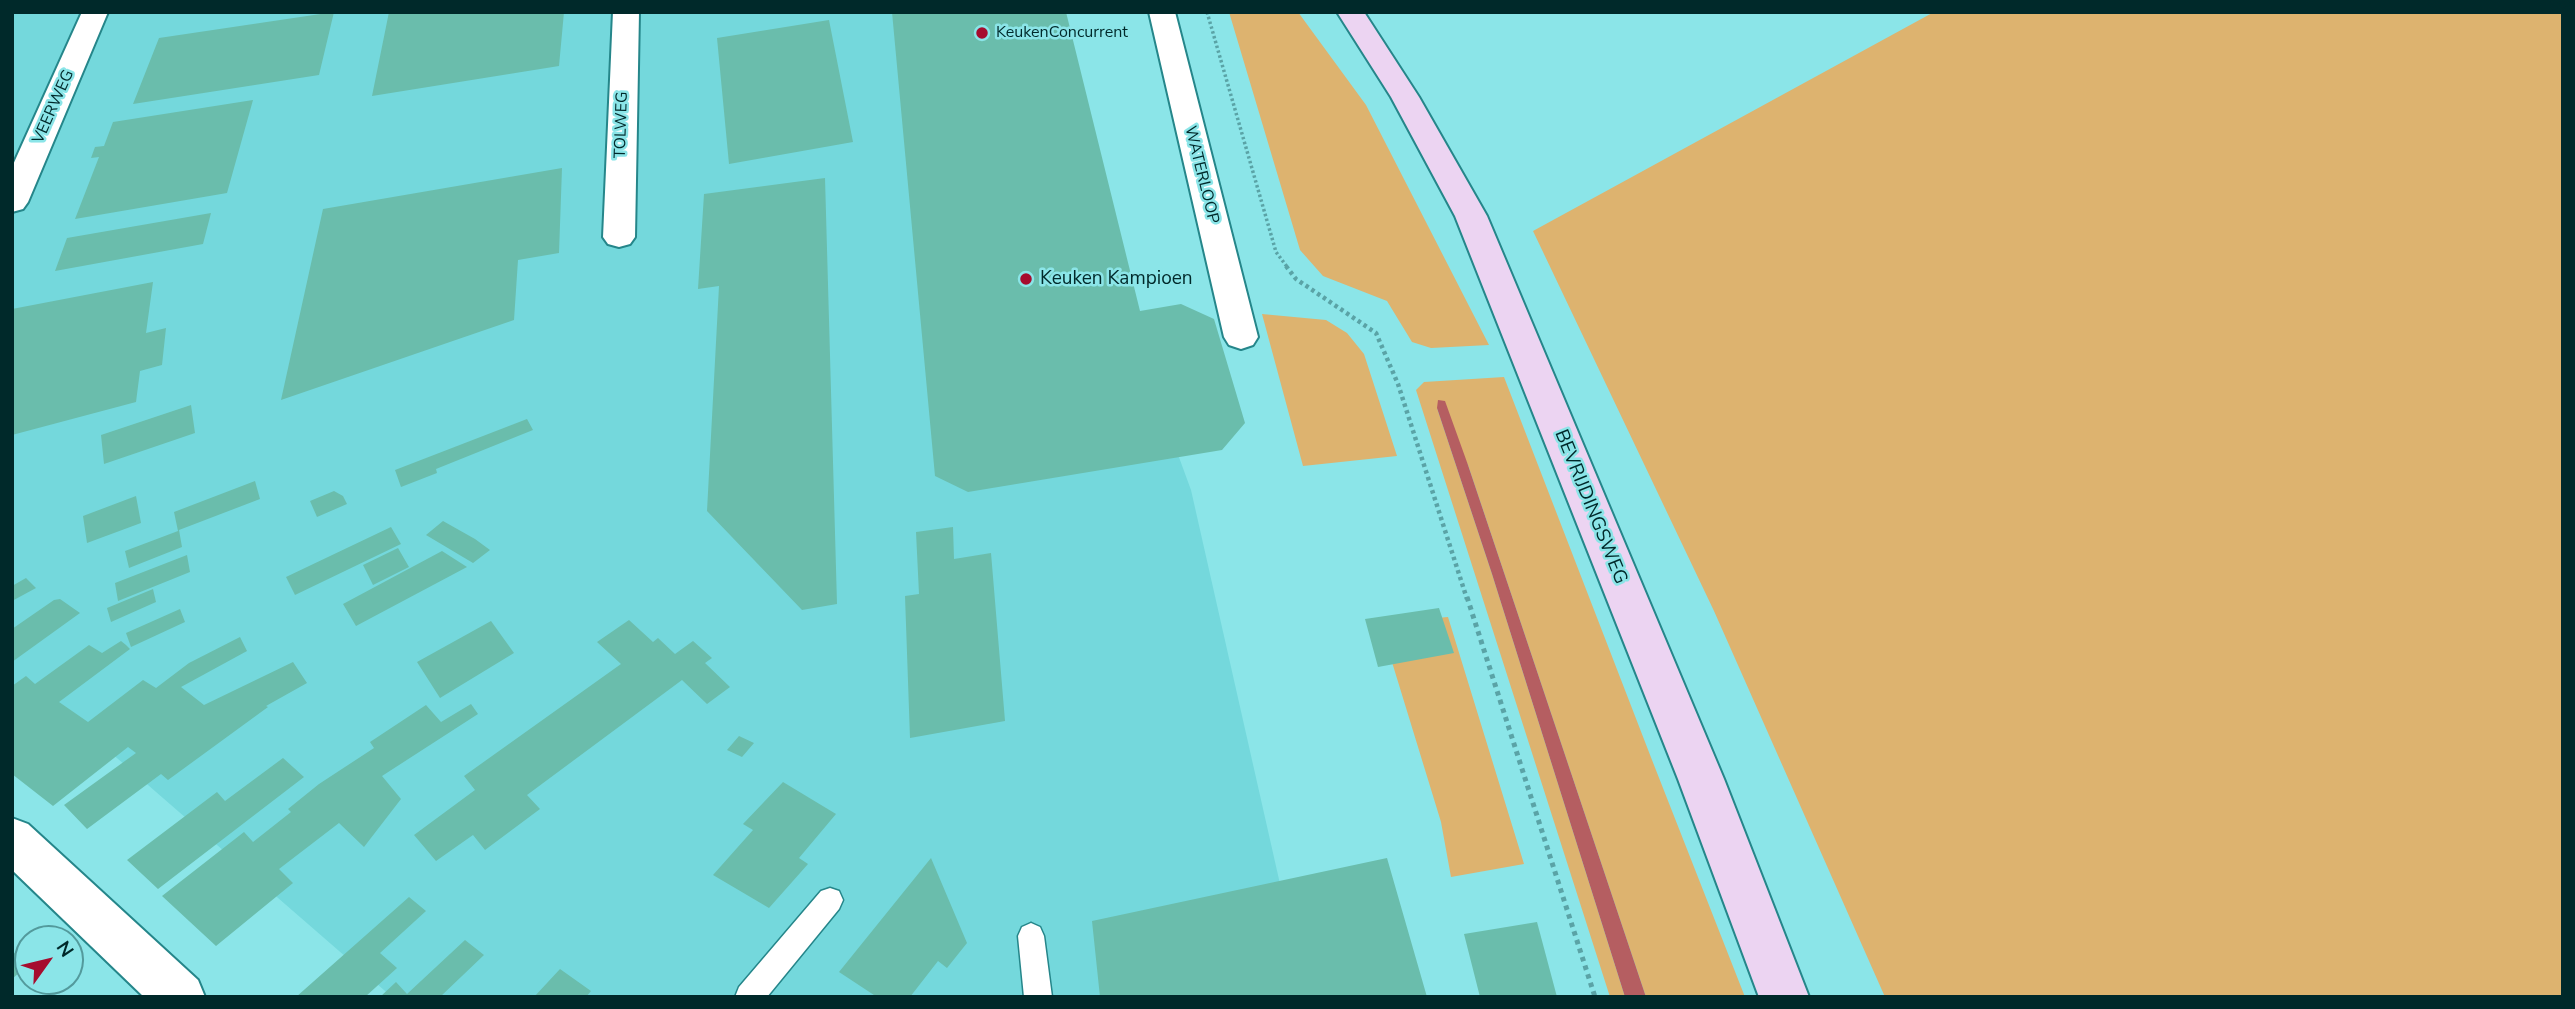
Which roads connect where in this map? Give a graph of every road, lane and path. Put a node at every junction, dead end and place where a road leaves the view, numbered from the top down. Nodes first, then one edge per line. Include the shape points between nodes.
1 (95, 12) edge
2 (626, 12) edge
3 (1162, 12) edge
4 (1207, 12) edge
5 (1350, 19) edge
6 (12, 202) edge
7 (619, 237) dead end
8 (1241, 337) dead end
9 (12, 839) edge
10 (830, 900) dead end
11 (1031, 936) dead end
12 (180, 997) edge
13 (748, 997) edge
14 (1038, 997) edge
15 (1595, 997) edge
16 (1784, 997) edge

1 - 6 street, VEERWEG
2 - 7 street, TOLWEG
3 - 8 street, WATERLOOP
4 - 15 path via 1276,253 1296,279 1376,333 1398,384
5 - 16 main road, BEVRIJDINGSWEG via 1405,97 1471,216
9 - 12 street
10 - 13 lane
11 - 14 lane

